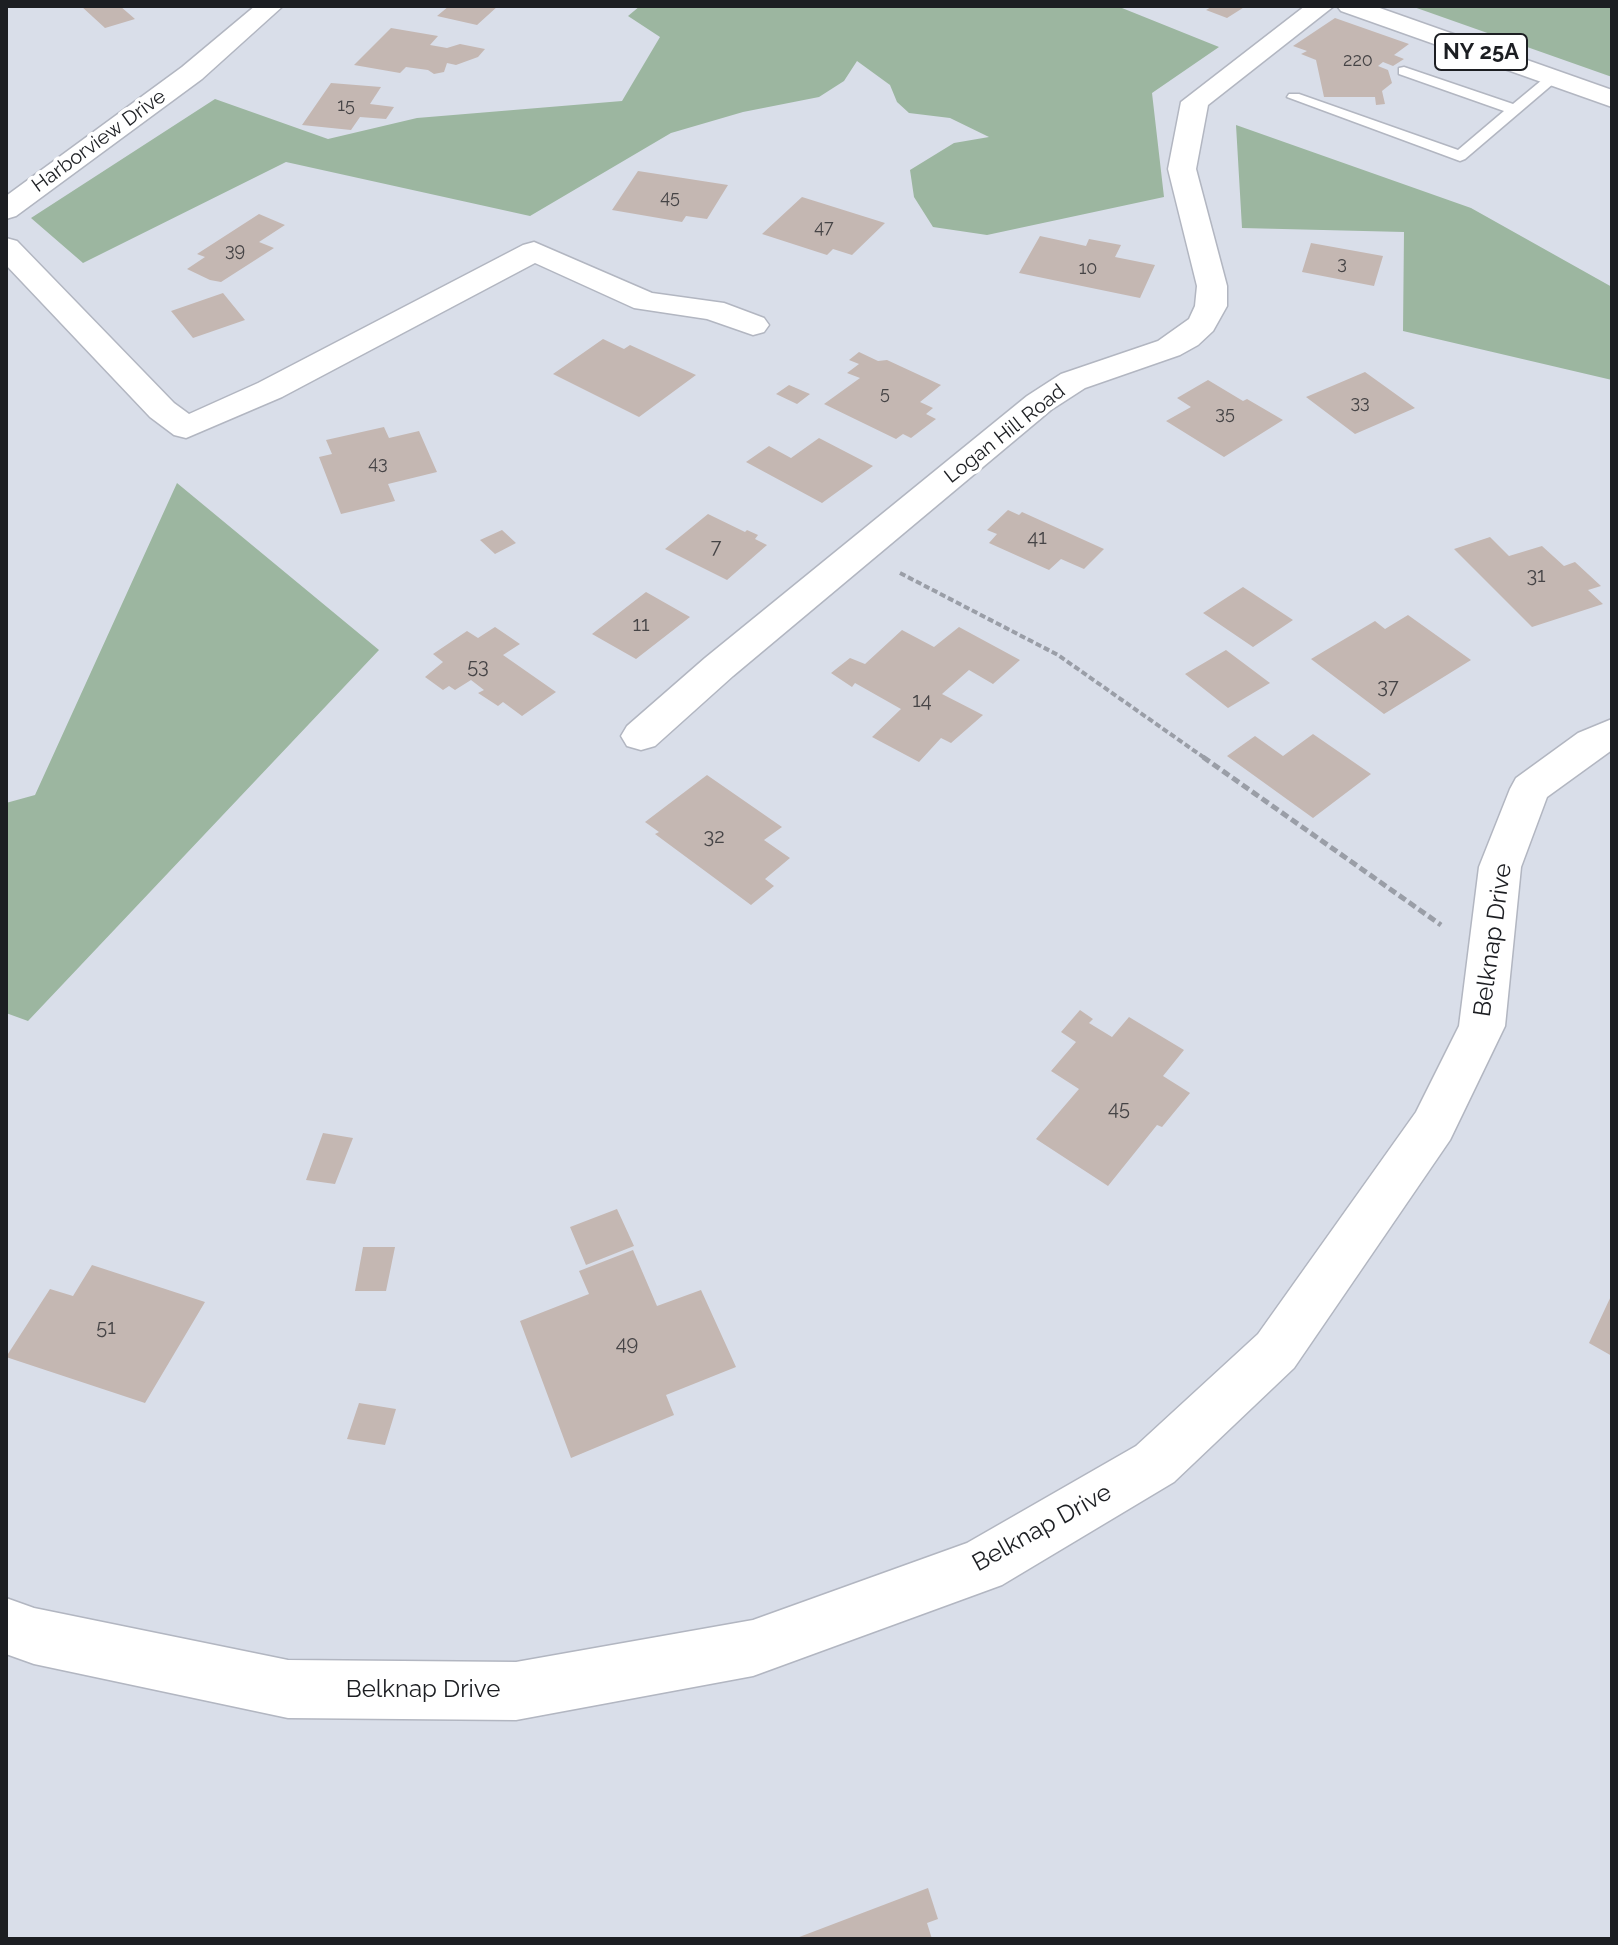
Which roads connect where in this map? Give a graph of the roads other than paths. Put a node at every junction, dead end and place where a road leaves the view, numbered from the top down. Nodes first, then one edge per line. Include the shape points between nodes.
1 (270, 6) edge
2 (1321, 6) edge
3 (1350, 6) edge
4 (1404, 71) dead end
5 (1553, 78) junction
6 (1294, 97) dead end
7 (1612, 99) edge
8 (1515, 110) junction
9 (6, 210) edge
10 (6, 247) edge
11 (753, 325) dead end
12 (1612, 733) edge
13 (641, 736) dead end
14 (6, 1626) edge

1 - 9 street, Harborview Drive via 192,73
2 - 13 street, Logan Hill Road via 1195,102 1182,169 1212,286 1211,306 1202,324 1169,348 1073,381 1039,403
3 - 5 street, NY 25A
4 - 8 lane
5 - 7 street, NY 25A
5 - 8 lane
6 - 8 lane via 1460,156
10 - 11 street via 162,410 186,428 270,390 534,251 645,301 713,310
12 - 14 street, Belknap Drive via 1530,789 1500,867 1482,1026 1433,1126 1276,1351 1155,1464 982,1565 753,1648 516,1691 288,1689

